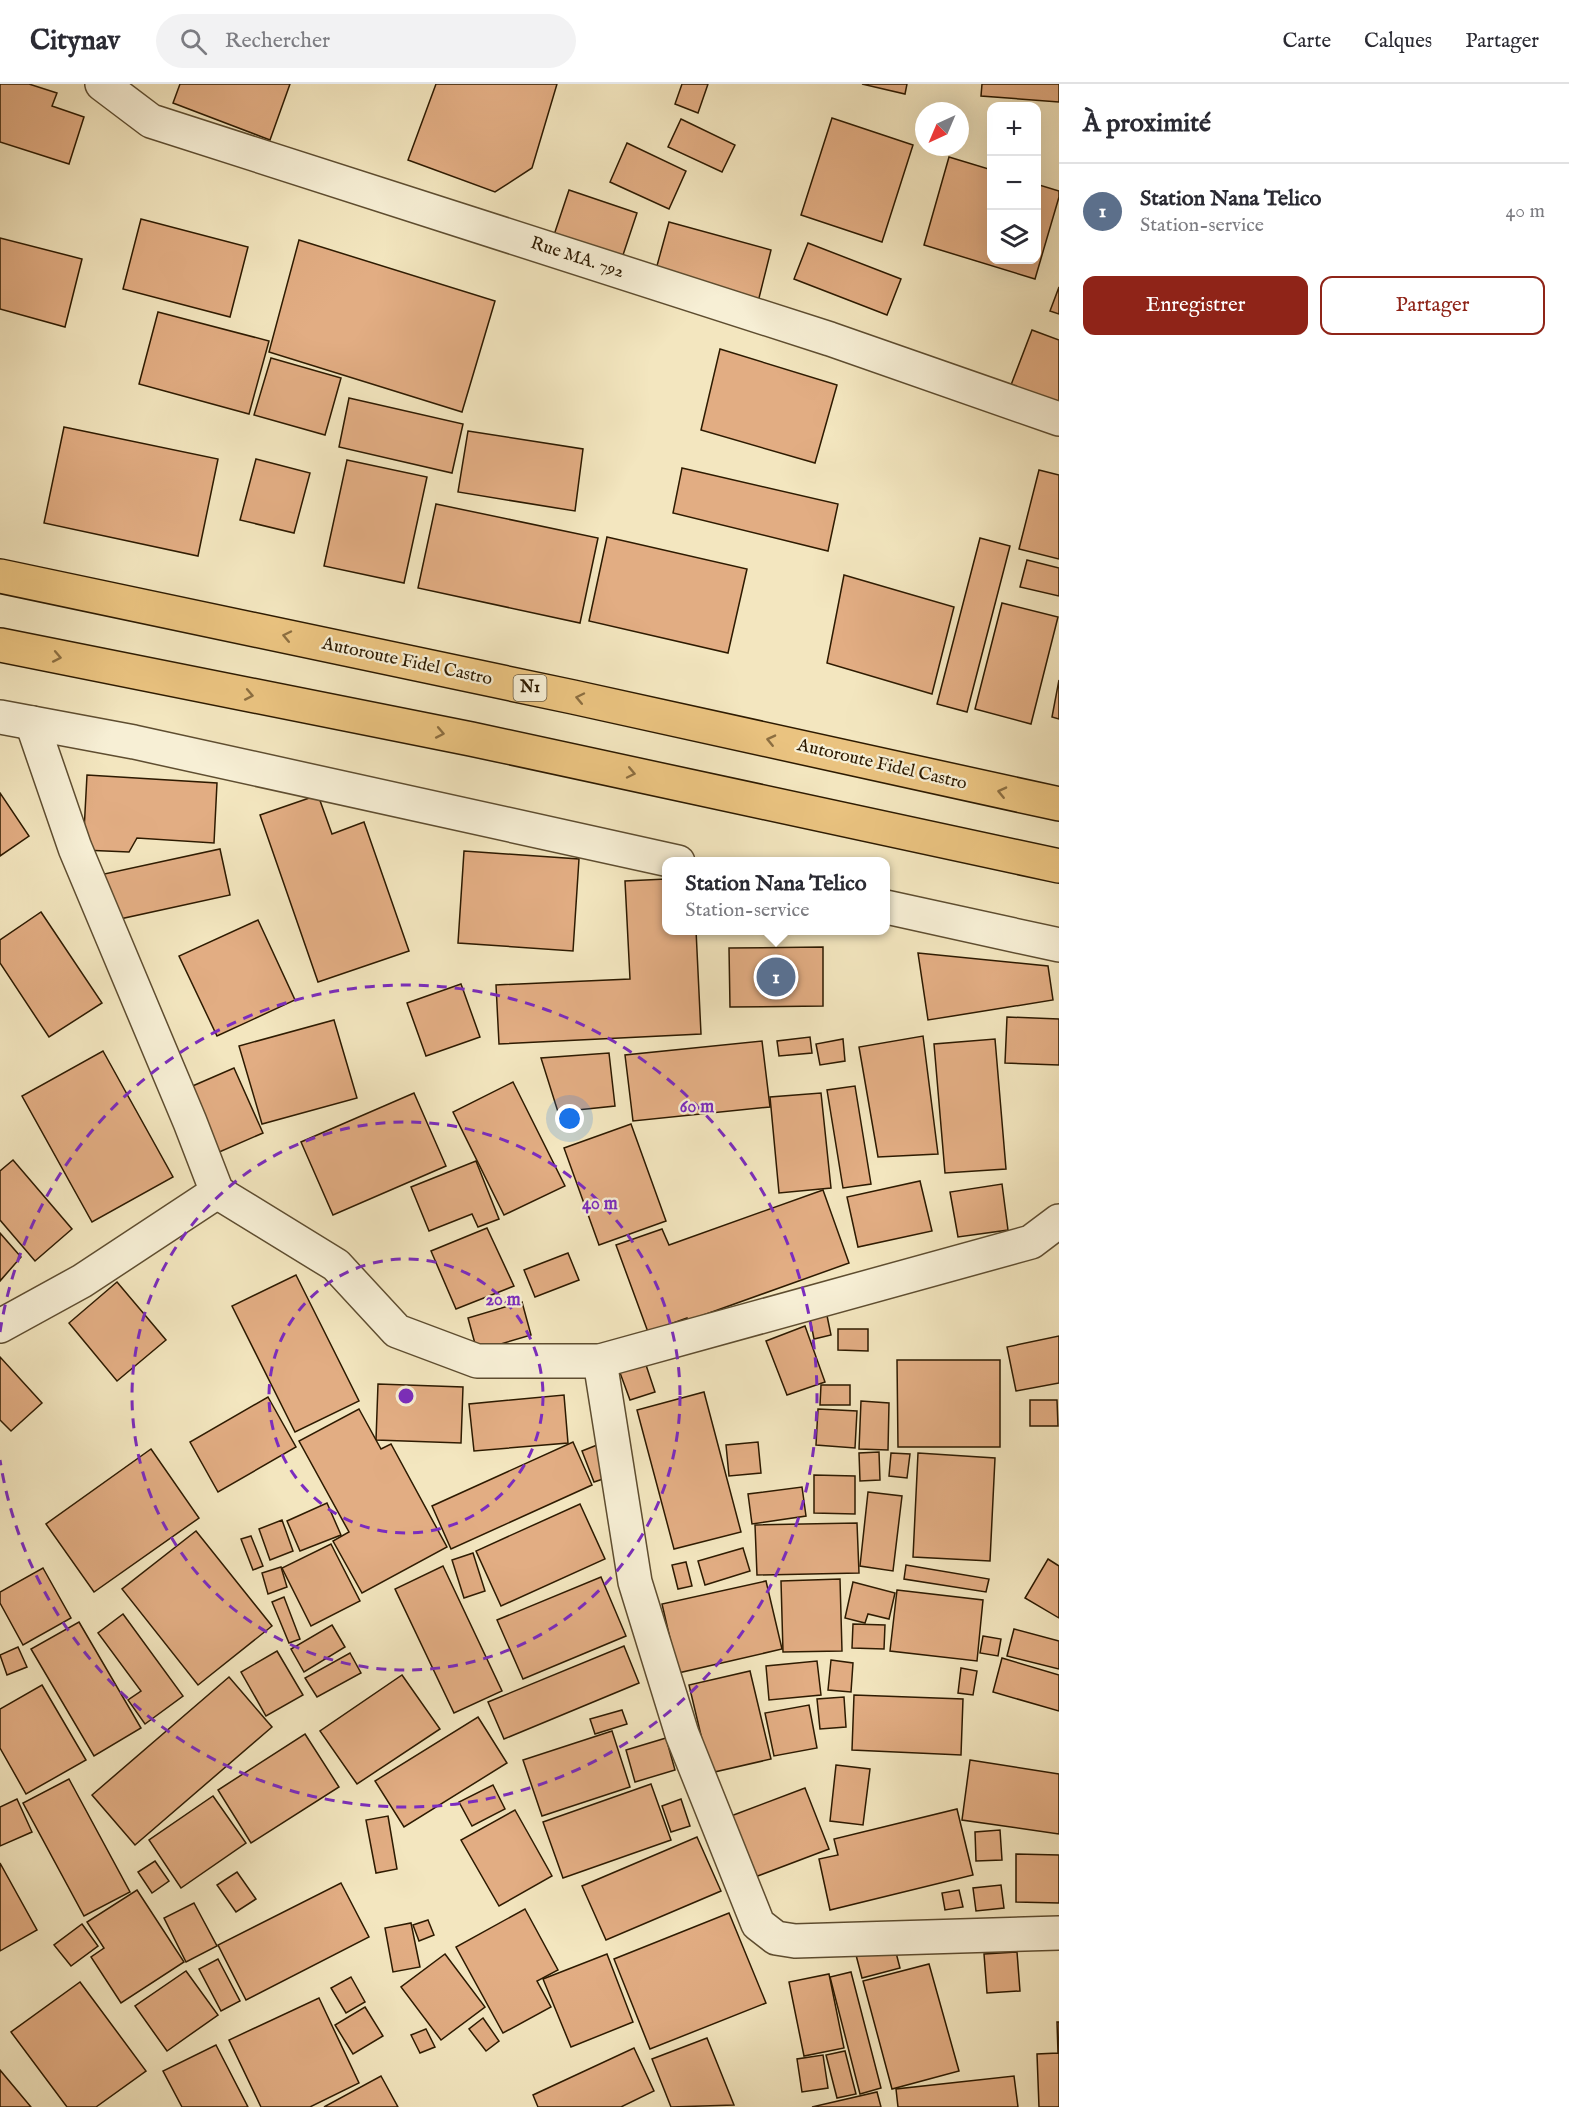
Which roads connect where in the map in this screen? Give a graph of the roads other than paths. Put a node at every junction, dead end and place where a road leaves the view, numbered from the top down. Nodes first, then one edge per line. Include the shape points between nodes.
1 (102, 84) edge
2 (1059, 418) edge
3 (0, 576) edge
4 (0, 645) edge
5 (0, 717) edge
6 (33, 723) junction
7 (1059, 804) edge
8 (662, 858) edge
9 (1059, 866) edge
10 (890, 908) edge
11 (1059, 945) edge
12 (217, 1192) junction
13 (1059, 1221) edge
14 (0, 1326) edge
15 (600, 1361) junction
16 (1059, 1933) edge

1 - 2 street, Rue MA. 792 via 151,121 830,339
7 -> 3 highway, Autoroute Fidel Castro / N1
4 -> 9 highway via 471,739
5 - 6 street
6 - 8 street
6 - 12 street via 75,848
10 - 11 street
12 - 14 street via 82,1281
12 - 15 street via 336,1265 397,1331 477,1361
13 - 15 street via 1031,1242
15 - 16 street via 635,1582 682,1734 758,1924 776,1938 795,1941

